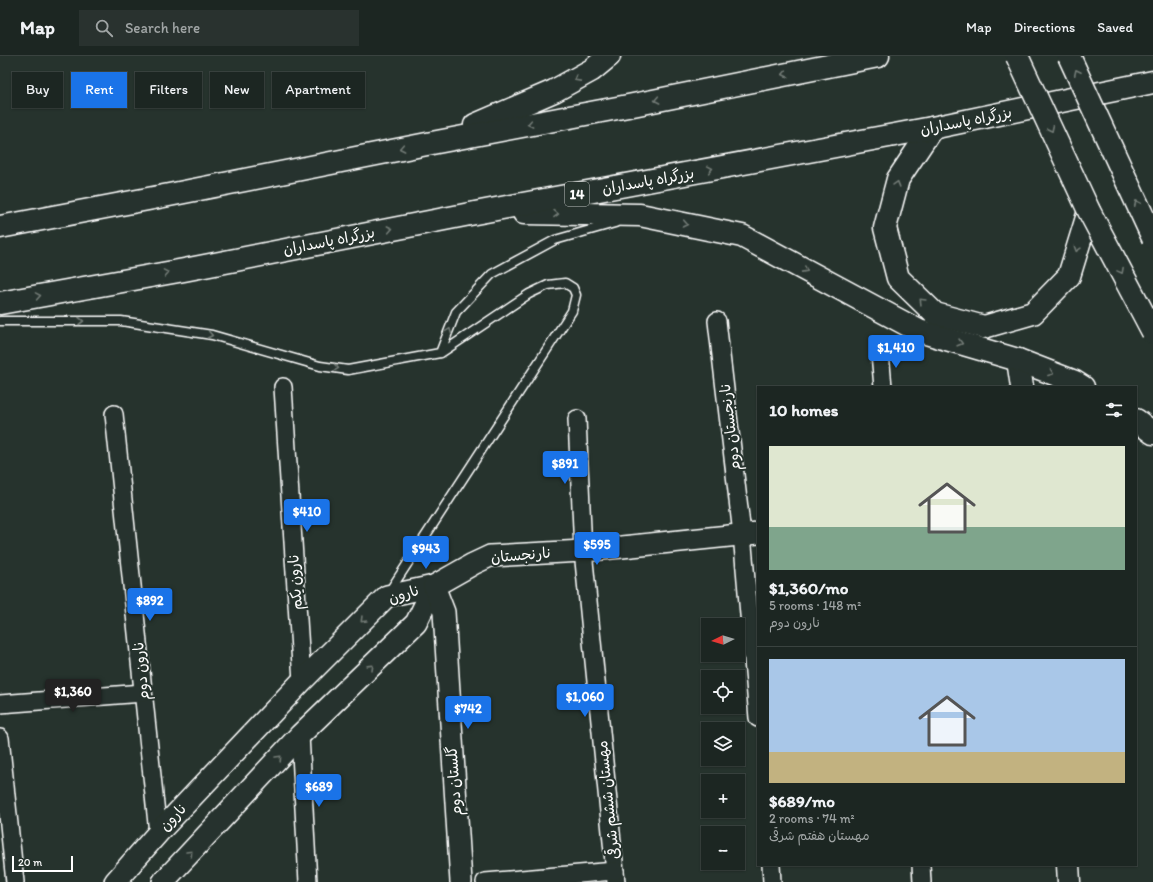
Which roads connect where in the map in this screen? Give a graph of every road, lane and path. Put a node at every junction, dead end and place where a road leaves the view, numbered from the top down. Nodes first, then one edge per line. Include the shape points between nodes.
1 (609, 56) edge
2 (806, 56) edge
3 (878, 56) edge
4 (1017, 56) edge
5 (1069, 56) edge
6 (830, 65) junction
7 (1153, 82) edge
8 (932, 128) junction
9 (437, 142) junction
10 (1089, 211) junction
11 (475, 213) junction
12 (640, 215) junction
13 (0, 228) edge
14 (1153, 238) edge
15 (0, 303) edge
16 (0, 321) edge
17 (717, 321) dead end
18 (1153, 332) edge
19 (440, 353) junction
20 (880, 353) dead end
21 (1018, 360) junction
22 (1076, 385) edge
23 (883, 386) edge
24 (1022, 386) edge
25 (283, 387) dead end
26 (114, 414) dead end
27 (576, 419) dead end
28 (1137, 421) edge
29 (1153, 433) edge
30 (750, 534) edge
31 (583, 551) junction
32 (434, 586) junction
33 (387, 596) junction
34 (302, 681) junction
35 (143, 693) junction
36 (757, 695) edge
37 (0, 704) edge
38 (300, 735) junction
39 (0, 738) edge
40 (158, 833) junction
41 (771, 866) edge
42 (920, 866) edge
43 (1068, 866) edge
44 (615, 876) edge
45 (15, 882) edge
46 (114, 882) edge
47 (163, 882) edge
48 (308, 882) edge
49 (461, 882) edge
50 (485, 882) edge
51 (772, 882) edge
52 (922, 882) edge
53 (1069, 882) edge

1 -> 9 main road via 592,70 554,92
2 - 6 main road
3 - 6 main road
4 -> 10 main road, bridge
14 -> 5 main road, bridge
6 -> 9 main road
7 - 8 main road, بزرگراه پاسداران / 14
10 -> 8 main road via 1069,276 1033,313 984,327 935,314 898,278 885,228 898,179
11 -> 8 main road, بزرگراه پاسداران / 14
9 -> 13 main road
10 -> 18 main road, bridge
11 -> 12 main road
15 -> 11 main road, بزرگراه پاسداران / 14
19 -> 12 lane via 456,312 492,274 555,240
12 -> 21 main road via 742,236 919,332
16 -> 19 lane via 121,321 212,335 320,366 348,370
17 - 30 street, نارنجستان دوم
19 - 33 lane via 529,294 548,285 565,284 573,288 576,295 572,311
20 - 23 street
21 -> 22 main road
21 - 24 main road
25 - 34 street, نارون یکم
26 - 35 street, نارون دوم
27 - 31 street, مهستان ششم شرقی
28 - 29 main road
30 - 31 street, نارنجستان
30 - 36 street, نارنجستان دوم
31 - 32 street, نارنجستان via 490,556
31 - 44 street, مهستان ششم شرقی
32 - 33 street, نارون
38 -> 32 street, نارون via 416,623
32 - 49 street, گلستان دوم via 444,612
33 -> 34 street, نارون
34 - 40 street, نارون
35 - 37 street
35 - 40 street, نارون دوم
47 -> 38 street, نارون
38 - 48 street
39 - 45 street
40 - 46 street, نارون
41 - 51 street
42 - 52 street
43 - 53 main road
44 - 50 street

